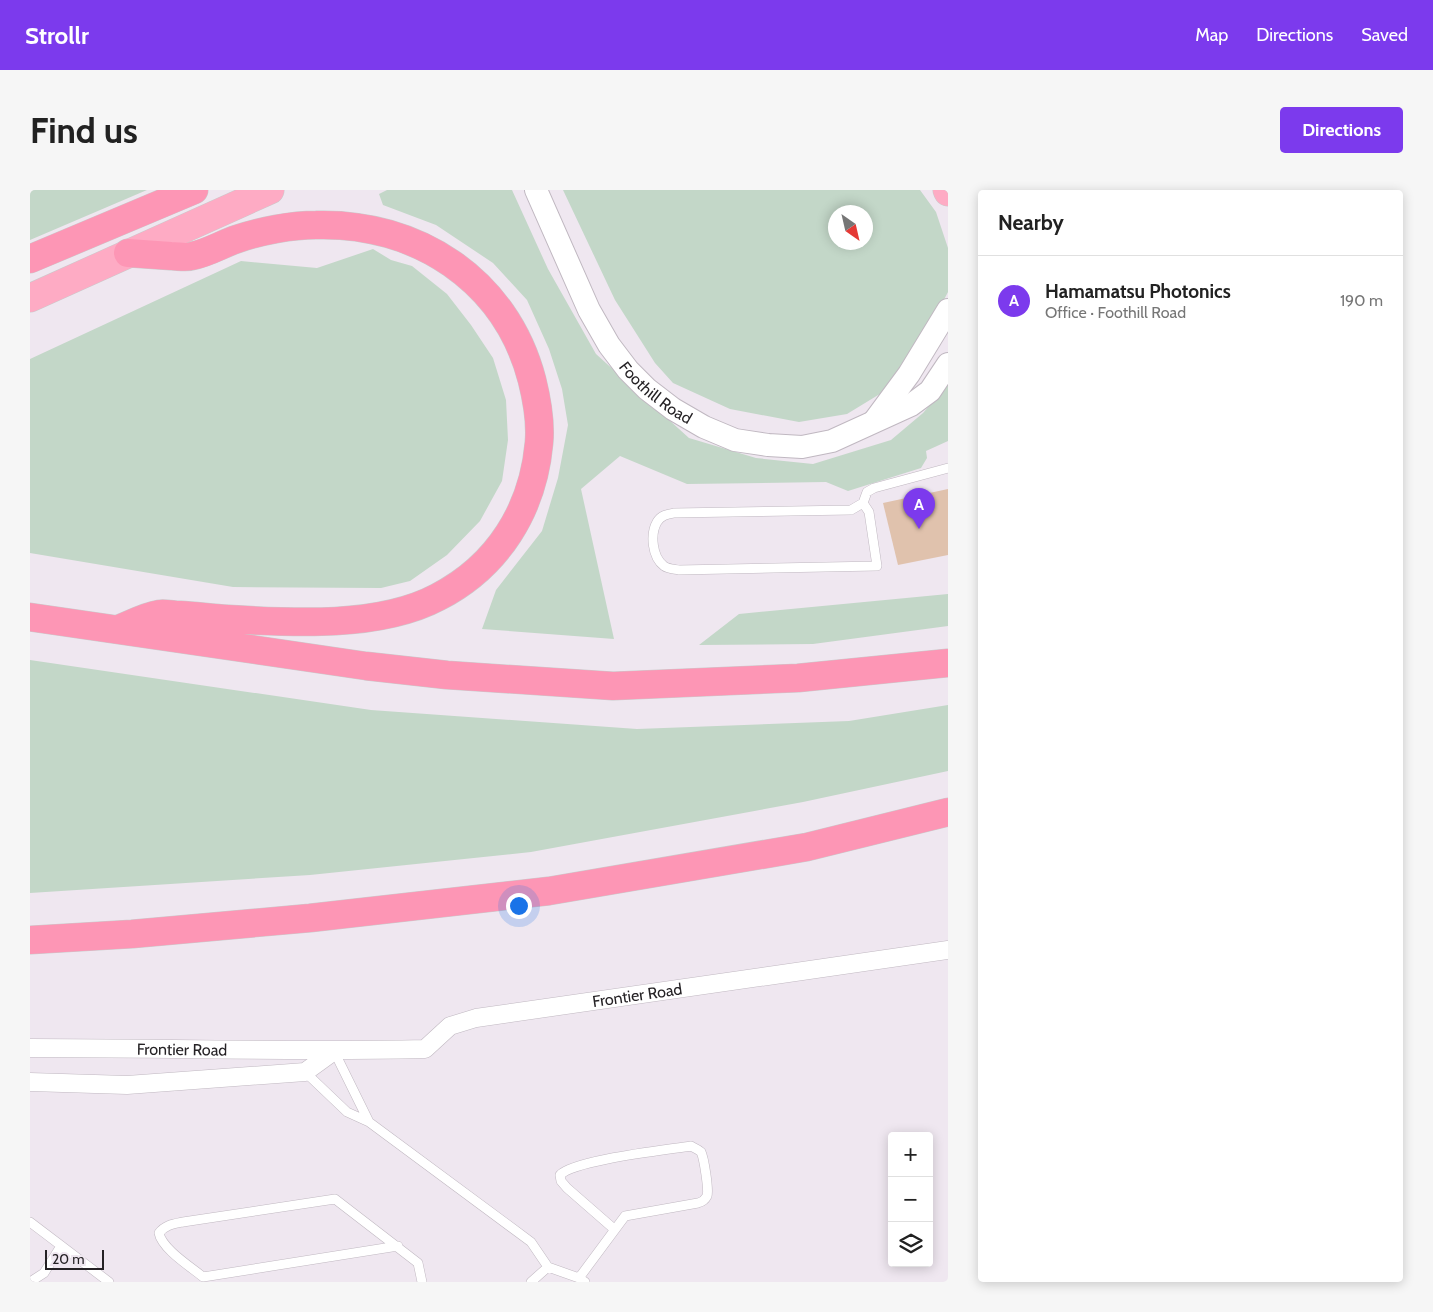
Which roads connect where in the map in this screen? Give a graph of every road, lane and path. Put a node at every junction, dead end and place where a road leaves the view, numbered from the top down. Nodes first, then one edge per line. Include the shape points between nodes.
1 (194, 190) edge
2 (270, 190) edge
3 (536, 190) edge
4 (128, 253) junction
5 (30, 259) edge
6 (30, 298) edge
7 (948, 310) edge
8 (948, 364) edge
9 (875, 421) junction
10 (948, 468) edge
11 (863, 503) junction
12 (30, 617) edge
13 (119, 629) junction
14 (948, 663) edge
15 (948, 812) edge
16 (30, 940) edge
17 (948, 950) edge
18 (30, 1048) edge
19 (334, 1051) junction
20 (305, 1072) junction
21 (30, 1082) edge
22 (369, 1122) junction
23 (30, 1222) edge
24 (614, 1229) junction
25 (61, 1246) junction
26 (398, 1246) junction
27 (548, 1267) junction
28 (582, 1280) edge
29 (30, 1282) edge
30 (109, 1282) edge
31 (422, 1282) edge
32 (531, 1282) edge

1 - 5 highway
2 - 4 highway
3 - 9 street, Foothill Road via 589,310 609,345 647,389 673,409 735,440 768,445 802,447 832,441
4 - 6 highway
4 - 13 highway via 191,257 239,238 315,225 363,228 414,243 451,263 472,279 504,314 525,353 536,395 540,435 535,474 510,533 480,570 440,597 394,614 346,620 231,619 159,614
7 - 9 street, Foothill Road via 909,374
8 - 9 street, Foothill Road via 930,391 911,406
10 - 11 lane via 874,488 867,492
11 - 11 lane via 869,512 877,566 679,570 664,566 654,550 654,529 657,520 664,515 851,510
12 - 13 highway
13 - 14 highway via 366,666 613,686 798,678
15 - 16 highway via 807,847 549,891 132,934
17 - 19 street, Frontier Road via 476,1018 450,1026 425,1050
18 - 19 street, Frontier Road
19 - 20 street
19 - 22 lane
20 - 21 street, Frontier Road via 127,1085
20 - 22 lane via 347,1112
22 - 27 lane via 531,1242
23 - 25 lane
24 - 24 lane via 567,1188 560,1175 564,1171 586,1163 691,1146 701,1153 708,1191 703,1201 625,1216
24 - 28 lane
25 - 29 lane via 44,1273
25 - 30 lane
26 - 26 lane via 204,1277 170,1250 159,1233 170,1225 183,1222 335,1199
26 - 31 lane via 418,1263
27 - 28 lane
27 - 32 lane

